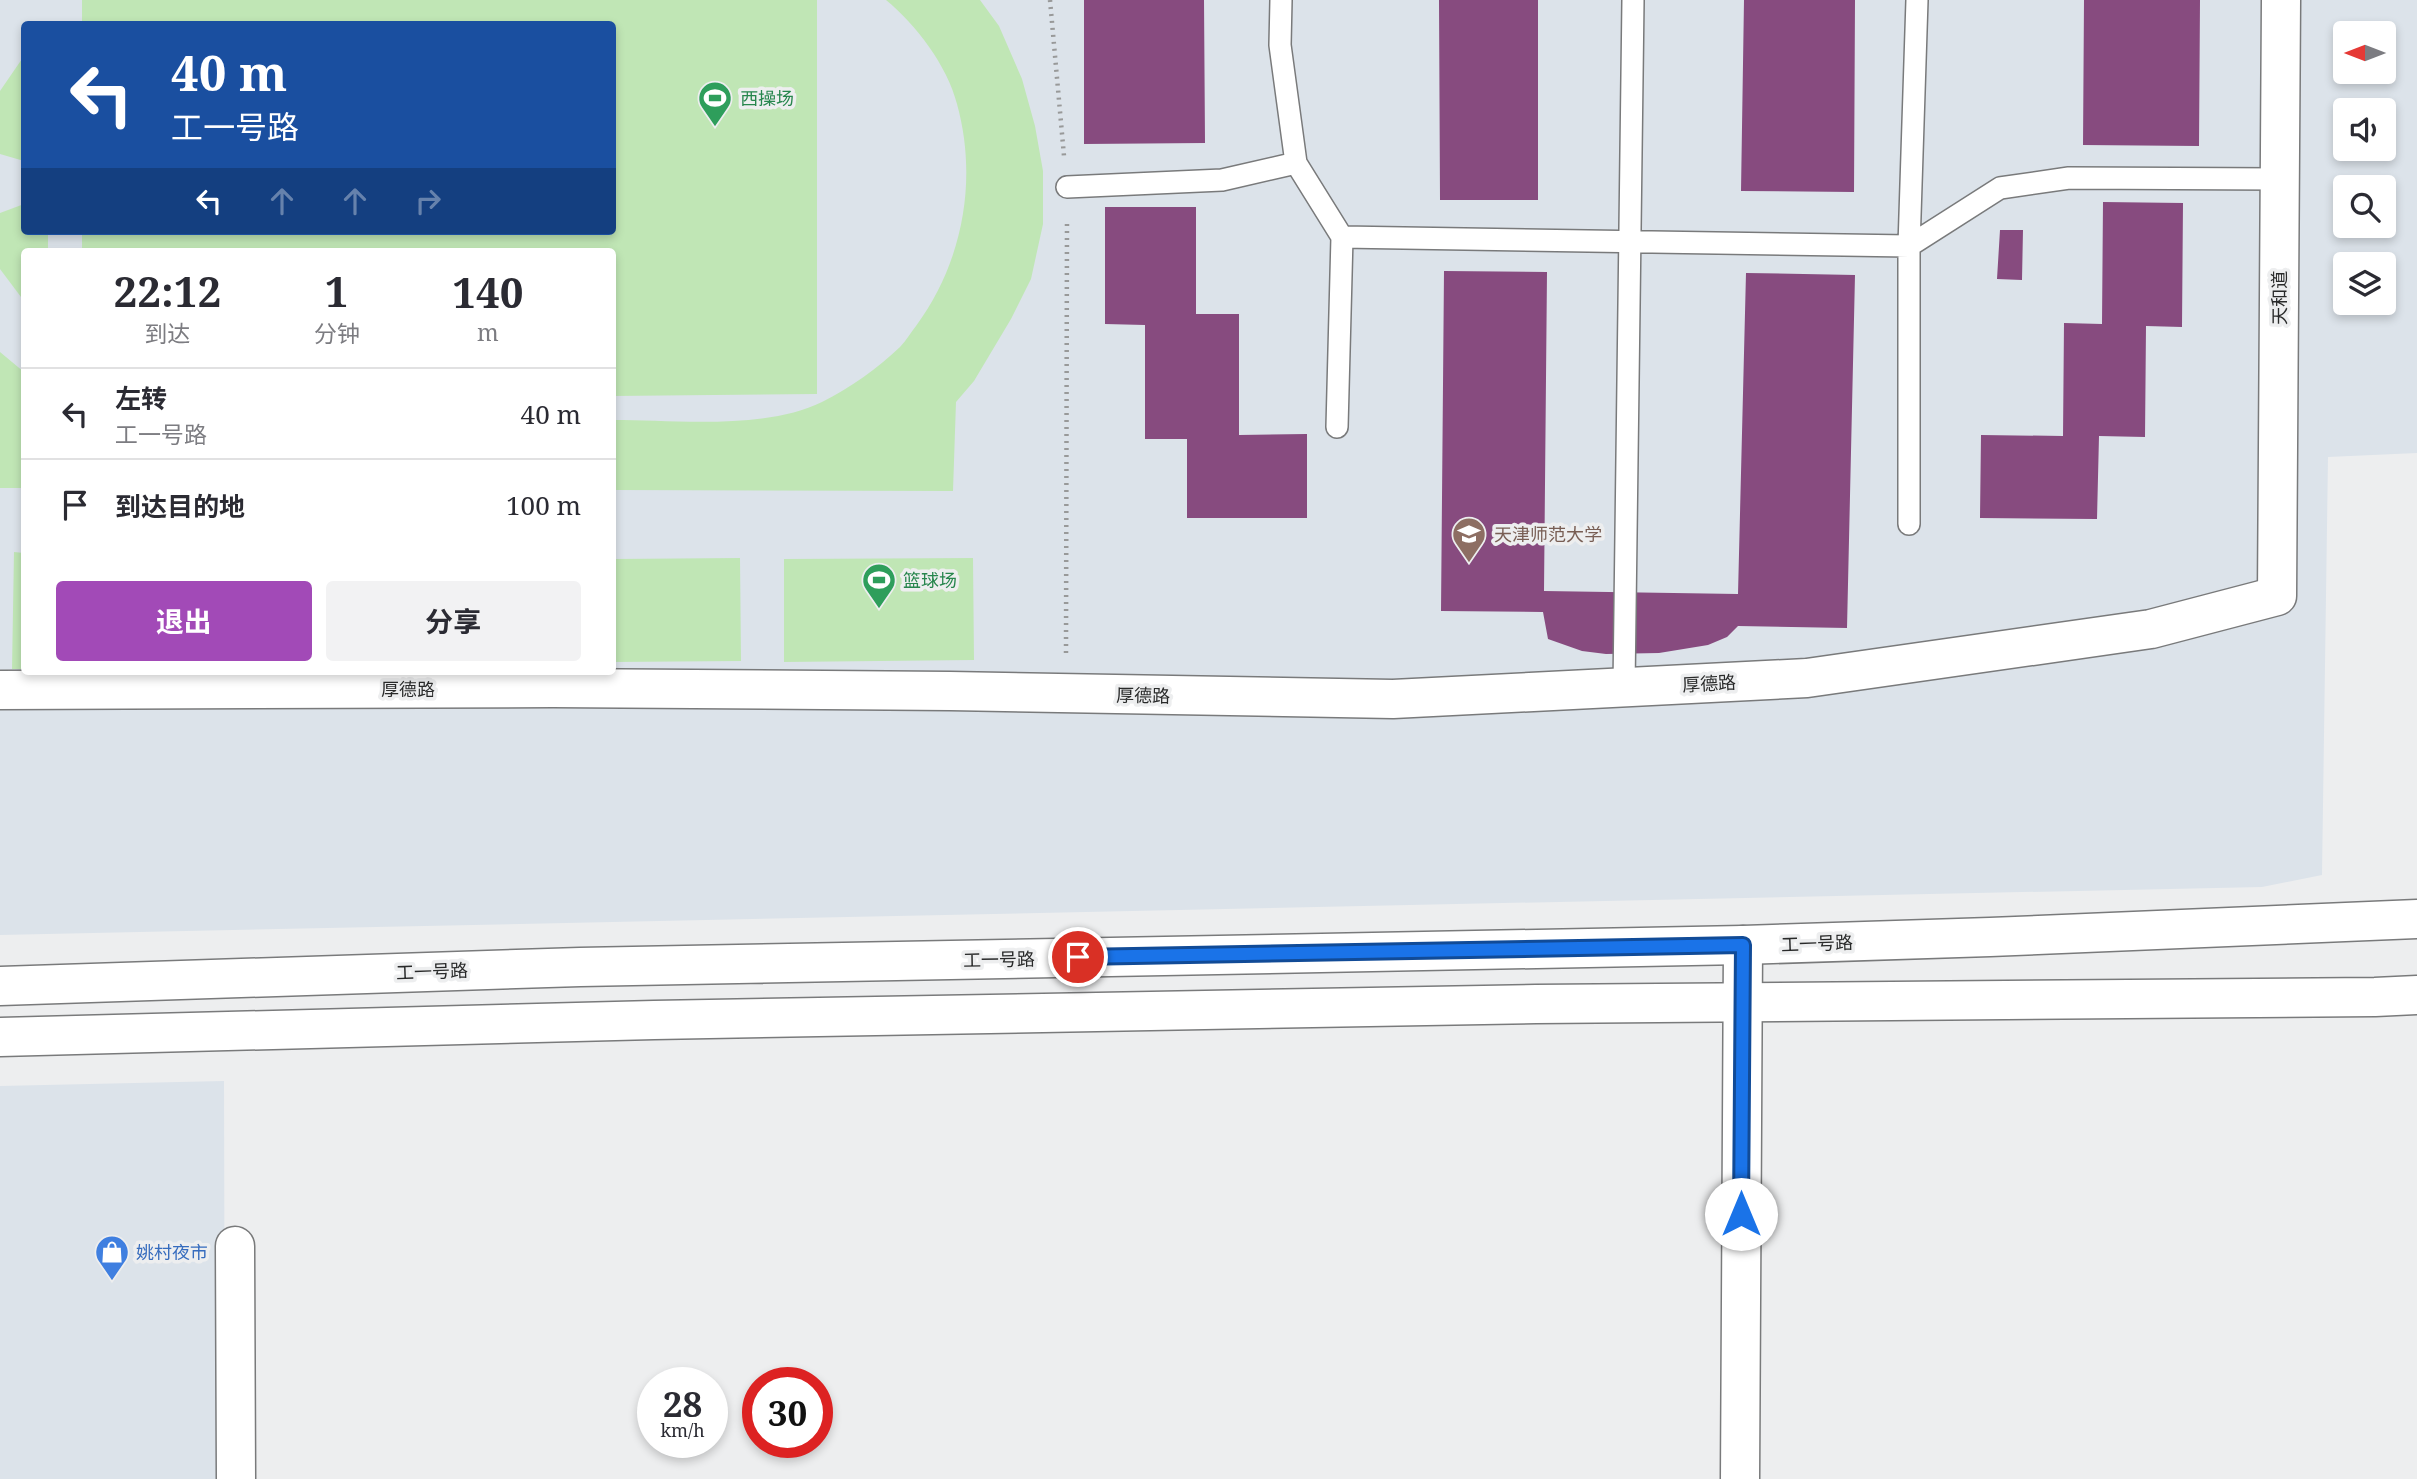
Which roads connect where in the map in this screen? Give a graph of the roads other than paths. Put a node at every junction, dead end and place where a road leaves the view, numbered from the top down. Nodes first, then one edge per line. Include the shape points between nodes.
1 (1281, 0) edge
2 (1633, 0) edge
3 (1917, 0) edge
4 (2280, 0) edge
5 (1296, 163) junction
6 (2279, 179) junction
7 (1067, 187) road end
8 (1342, 237) junction
9 (1630, 241) junction
10 (1909, 246) junction
11 (1337, 427) dead end
12 (1909, 524) dead end
13 (2277, 596) joint
14 (1624, 687) junction
15 (0, 690) edge
16 (2417, 919) edge
17 (1743, 945) junction
18 (0, 986) edge
19 (2417, 995) edge
20 (1742, 1003) junction
21 (0, 1037) edge
22 (235, 1247) dead end
23 (236, 1479) edge
24 (1740, 1479) edge

1 - 5 lane via 1280,45
2 - 9 lane
3 - 10 lane
4 - 6 main road, 天和道
5 - 7 lane via 1223,180
5 - 8 lane
6 - 10 lane via 2069,178 2000,188
6 - 13 main road, 天和道
8 - 9 lane
8 - 11 lane
9 - 10 lane
9 - 14 lane
10 - 12 lane
13 - 14 main road, 厚德路 via 2151,629 1821,676
14 - 15 main road, 厚德路 via 1393,699 553,688
16 - 17 main road, 工一号路
17 - 18 main road, 工一号路 via 593,966
17 - 20 main road
19 - 20 main road
20 - 21 main road via 654,1020
20 - 24 main road
22 - 23 main road

